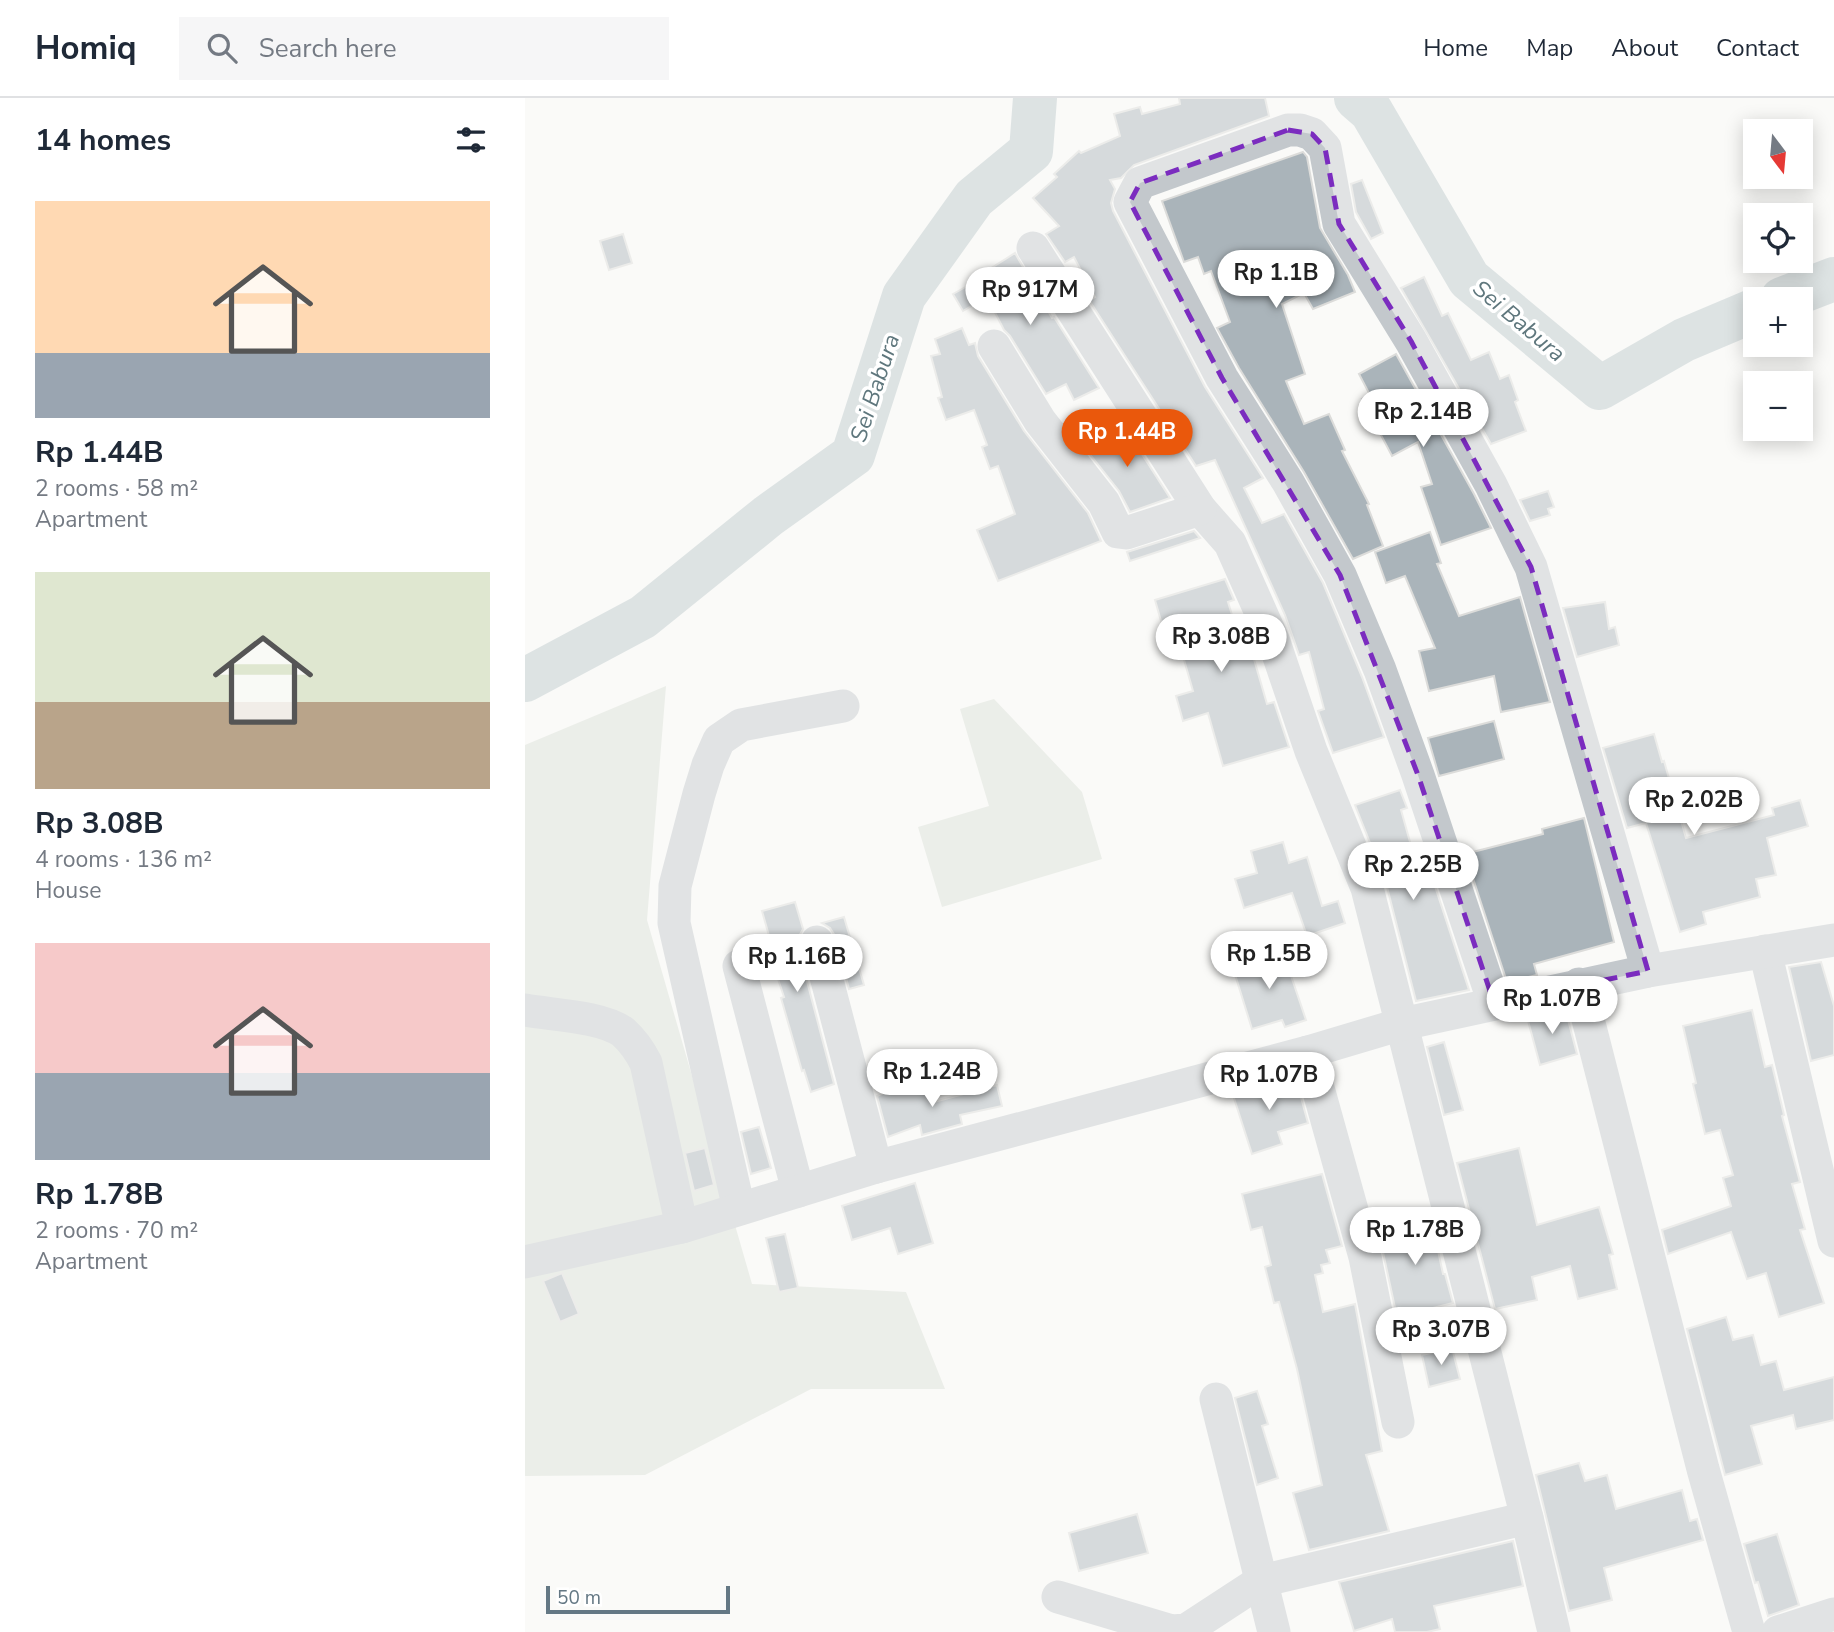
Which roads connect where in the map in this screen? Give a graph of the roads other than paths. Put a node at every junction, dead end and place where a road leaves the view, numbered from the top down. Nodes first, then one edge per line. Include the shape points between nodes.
1 (1033, 248) dead end
2 (993, 346) dead end
3 (1200, 509) junction
4 (843, 706) dead end
5 (1834, 940) edge
6 (817, 942) dead end
7 (1765, 951) junction
8 (739, 967) dead end
9 (1648, 971) junction
10 (1579, 985) junction
11 (1494, 1003) junction
12 (525, 1010) edge
13 (1402, 1024) junction
14 (1308, 1052) junction
15 (876, 1167) junction
16 (798, 1191) junction
17 (739, 1209) junction
18 (682, 1227) junction
19 (1834, 1241) edge
20 (525, 1262) edge
21 (1216, 1399) dead end
22 (1398, 1422) dead end
23 (1527, 1518) junction
24 (1261, 1581) junction
25 (1058, 1597) dead end
26 (1834, 1614) edge
27 (1274, 1632) edge
28 (1554, 1632) edge
29 (1749, 1632) edge
30 (1777, 1632) edge

1 - 3 street
2 - 3 street via 1041,421 1104,503 1118,532
3 - 13 street via 1230,543 1274,642 1311,751 1367,888
4 - 17 street via 741,725 719,740 702,784 675,886 674,923
5 - 7 street
6 - 15 street
7 - 9 street
7 - 19 street
8 - 16 street
9 - 10 street
9 - 11 street via 1531,566 1492,485 1339,224 1325,148 1312,134 1288,130 1140,183 1130,202 1222,378 1289,482 1341,575 1419,775
10 - 11 street
10 - 29 street
11 - 13 street
12 - 18 street via 596,1022 621,1031 638,1048 646,1063
13 - 14 street
13 - 23 street
14 - 15 street
14 - 22 street via 1365,1257
15 - 16 street
16 - 17 street
17 - 18 street
18 - 20 street
21 - 24 street
23 - 24 street
23 - 28 street
24 - 25 street via 1186,1630 1172,1632
24 - 27 street
26 - 30 street

